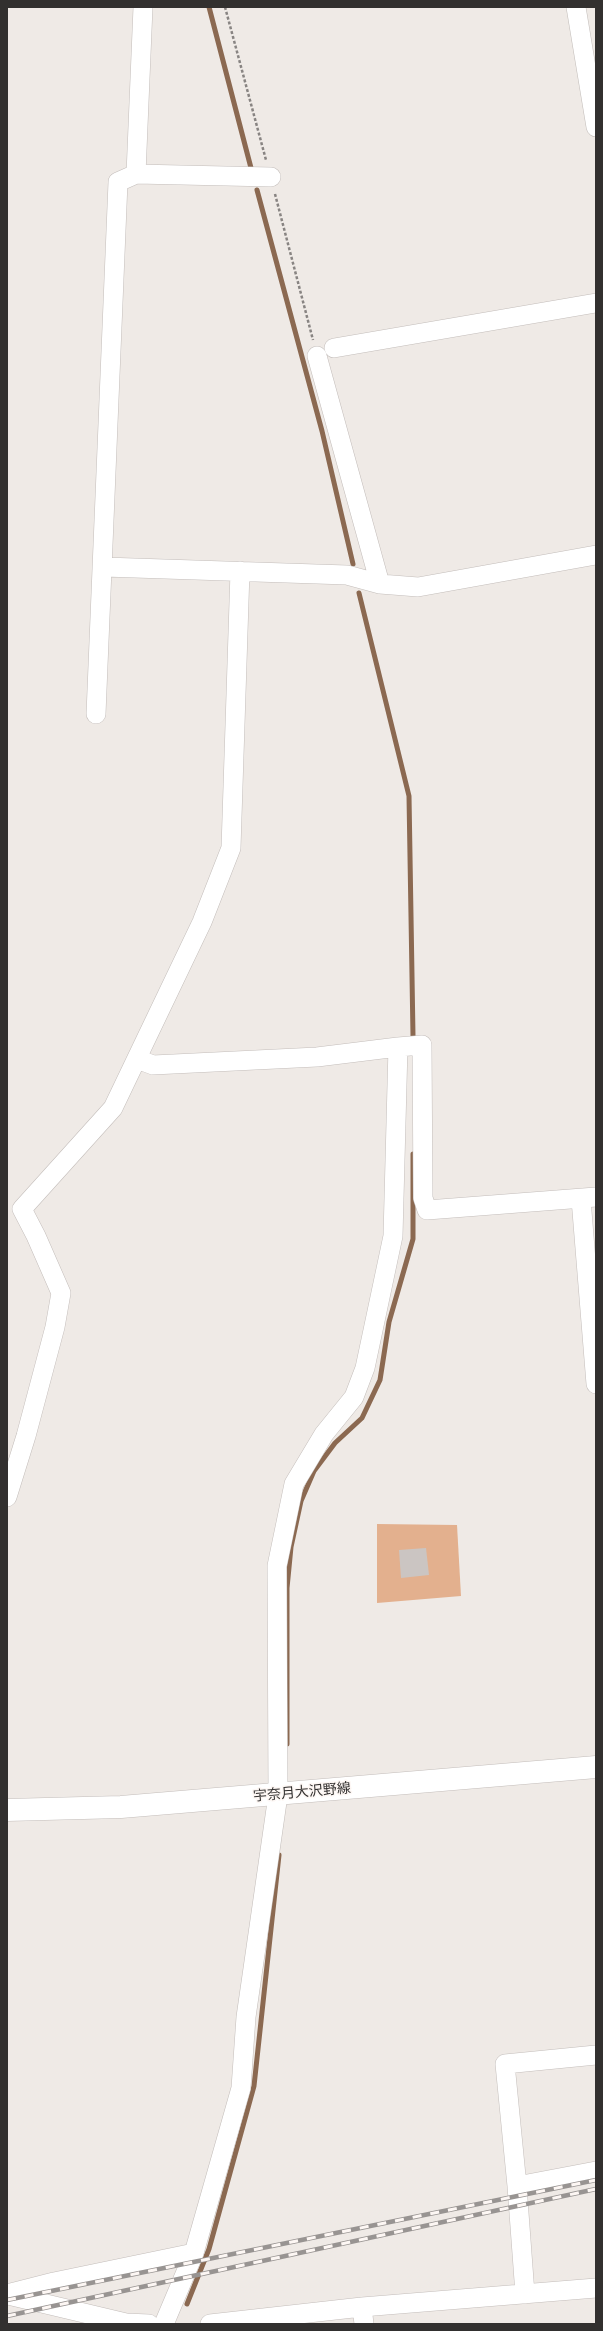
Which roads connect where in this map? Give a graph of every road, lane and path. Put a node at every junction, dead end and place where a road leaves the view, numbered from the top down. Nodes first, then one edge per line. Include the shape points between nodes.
1 (143, 7) edge
2 (576, 7) edge
3 (596, 127) edge
4 (136, 174) junction
5 (271, 177) dead end
6 (596, 302) edge
7 (596, 555) edge
8 (104, 566) junction
9 (240, 571) junction
10 (380, 584) junction
11 (96, 714) dead end
12 (398, 1047) junction
13 (137, 1059) junction
14 (588, 1198) edge
15 (596, 1384) edge
16 (7, 1497) edge
17 (596, 1768) edge
18 (278, 1795) junction
19 (7, 1810) edge
20 (596, 2055) edge
21 (596, 2170) edge
22 (517, 2186) junction
23 (194, 2253) junction
24 (596, 2288) edge
25 (7, 2294) edge
26 (525, 2294) junction
27 (363, 2315) edge
28 (149, 2324) edge
29 (164, 2324) edge
30 (210, 2324) edge

1 - 4 street
2 - 3 street
4 - 5 street
4 - 8 street via 118,182
6 - 10 street via 326,352
7 - 10 street via 418,587
8 - 9 street
8 - 11 street
9 - 10 street via 347,575
9 - 13 street via 231,848 202,922
12 - 13 street via 317,1057 153,1065
12 - 14 street via 422,1045 423,1198 427,1210
12 - 18 street via 393,1236 365,1368 354,1397 324,1434 294,1484 277,1566
13 - 16 street via 113,1108 22,1209 61,1293 55,1327
14 - 15 street
17 - 18 main road, 宇奈月大沢野線
18 - 19 main road, 宇奈月大沢野線 via 121,1808
18 - 23 street via 246,2017 241,2088
20 - 22 street via 505,2064
21 - 22 street
22 - 26 street
23 - 25 street
23 - 29 street
24 - 26 street
25 - 28 street via 126,2323
26 - 27 street
27 - 30 street

